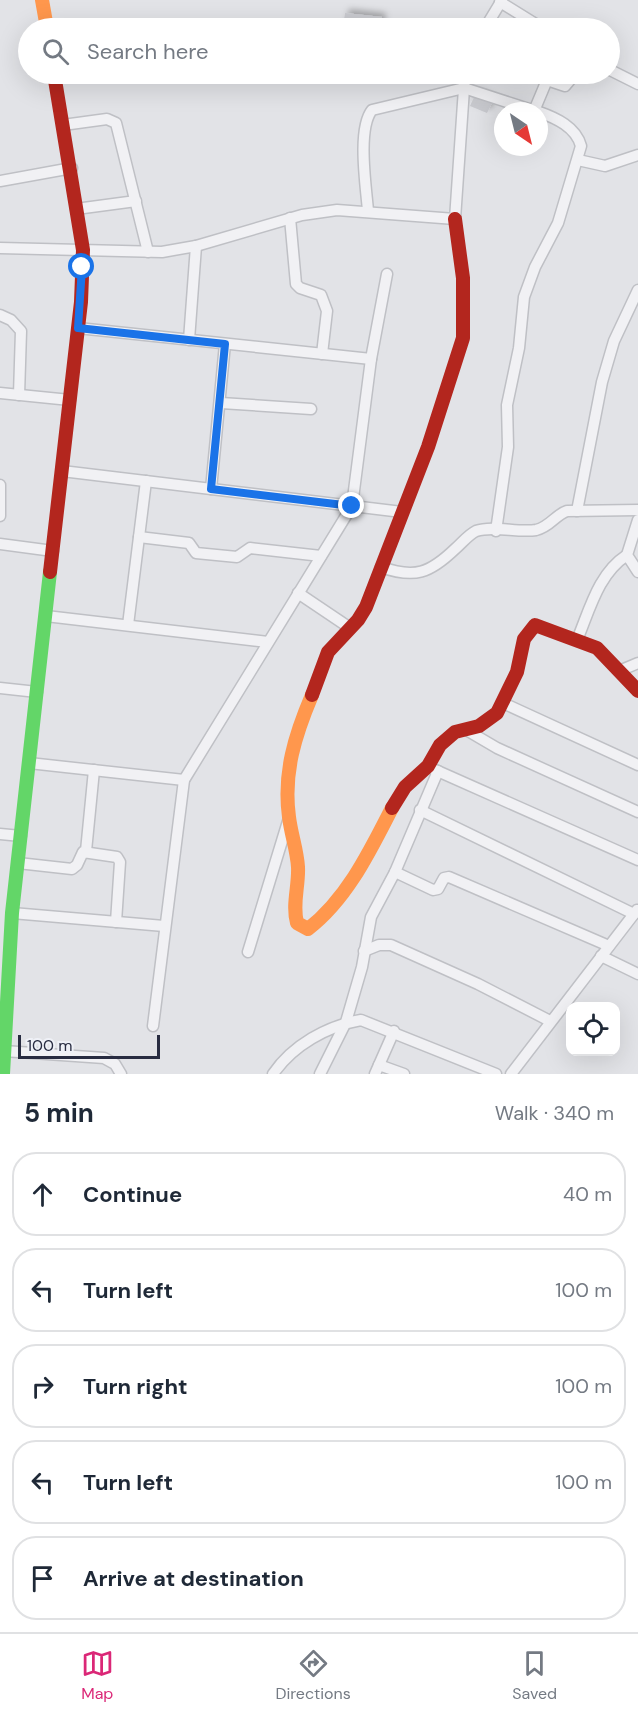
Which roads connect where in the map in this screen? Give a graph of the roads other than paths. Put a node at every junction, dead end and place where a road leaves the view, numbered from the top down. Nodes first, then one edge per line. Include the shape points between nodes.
1 (42, 0) edge
2 (501, 1) edge
3 (45, 18) edge
4 (491, 18) edge
5 (527, 18) edge
6 (620, 75) edge
7 (56, 84) edge
8 (464, 84) edge
9 (546, 84) edge
10 (638, 84) edge
11 (464, 88) junction
12 (508, 102) edge
13 (539, 102) edge
14 (548, 117) edge
15 (63, 125) junction
16 (638, 155) edge
17 (578, 160) junction
18 (72, 168) junction
19 (0, 181) edge
20 (136, 201) junction
21 (76, 210) junction
22 (368, 211) junction
23 (290, 219) junction
24 (455, 219) junction
25 (196, 246) junction
26 (0, 248) edge
27 (83, 250) junction
28 (148, 252) junction
29 (387, 274) dead end
30 (638, 290) edge
31 (0, 315) edge
32 (78, 328) junction
33 (189, 340) junction
34 (225, 344) junction
35 (322, 354) junction
36 (371, 359) junction
37 (0, 393) edge
38 (19, 395) junction
39 (70, 400) junction
40 (221, 403) junction
41 (311, 409) dead end
42 (62, 471) junction
43 (146, 481) junction
44 (0, 484) edge
45 (211, 489) junction
46 (352, 506) junction
47 (638, 510) edge
48 (577, 511) junction
49 (402, 512) junction
50 (0, 516) edge
51 (638, 520) edge
52 (496, 531) junction
53 (139, 537) junction
54 (0, 544) edge
55 (53, 551) junction
56 (627, 555) junction
57 (321, 556) junction
58 (381, 567) junction
59 (638, 572) edge
60 (298, 593) junction
61 (46, 616) junction
62 (128, 625) junction
63 (350, 628) junction
64 (577, 640) junction
65 (268, 642) junction
66 (638, 663) edge
67 (619, 671) junction
68 (0, 687) edge
69 (638, 691) edge
70 (37, 692) junction
71 (503, 704) junction
72 (468, 731) junction
73 (29, 763) junction
74 (638, 765) edge
75 (433, 769) junction
76 (94, 770) junction
77 (184, 780) junction
78 (420, 810) junction
79 (638, 812) edge
80 (289, 818) junction
81 (0, 834) edge
82 (21, 836) junction
83 (86, 851) junction
84 (638, 860) edge
85 (18, 863) junction
86 (395, 872) junction
87 (637, 910) edge
88 (12, 913) junction
89 (116, 922) junction
90 (164, 926) junction
91 (609, 946) junction
92 (364, 951) junction
93 (248, 952) dead end
94 (601, 956) junction
95 (638, 974) edge
96 (3, 983) edge
97 (550, 1021) junction
98 (346, 1022) junction
99 (153, 1026) dead end
100 (394, 1031) junction
101 (4, 1051) junction
102 (377, 1069) edge
103 (3, 1074) edge
104 (121, 1074) edge
105 (273, 1074) edge
106 (320, 1074) edge
107 (404, 1074) edge
108 (495, 1074) edge
109 (511, 1074) edge

1 - 3 street
2 - 4 street
2 - 5 street
6 - 10 street
7 - 15 street
8 - 11 street
9 - 13 street
11 - 12 street
11 - 22 street via 369,114 365,120
11 - 24 street
14 - 17 street via 579,138
15 - 18 street
15 - 20 street via 113,120 118,126
16 - 17 street via 605,166
17 - 52 street via 558,223 524,297 507,405 508,447
18 - 19 street
18 - 21 street
20 - 21 street
20 - 28 street
21 - 27 street
22 - 23 street via 337,210
22 - 24 street
23 - 25 street
23 - 35 street via 296,284 321,295 326,305
24 - 49 street via 464,278 463,338 428,447
25 - 28 street
25 - 33 street
26 - 27 street
27 - 28 street
27 - 32 street
29 - 36 street
30 - 48 street via 614,341 605,372
31 - 38 street via 21,331
32 - 33 street
32 - 39 street
33 - 34 street
34 - 35 street
34 - 40 street
35 - 36 street
36 - 46 street
37 - 38 street
38 - 39 street
39 - 42 street
40 - 41 street
40 - 45 street
42 - 43 street
42 - 55 street
43 - 45 street
43 - 53 street
44 - 50 street
45 - 46 street
46 - 49 street
46 - 57 street
47 - 48 street
48 - 52 street via 560,513 542,528
49 - 58 street
51 - 56 street
52 - 58 street via 473,533 441,562 418,573 400,574
53 - 57 street via 189,543 196,553 237,557 250,548
53 - 62 street
54 - 55 street
55 - 61 street
56 - 59 street
56 - 64 street via 604,576
57 - 60 street
58 - 63 street via 363,615
60 - 63 street
60 - 65 street
61 - 62 street
61 - 70 street
62 - 65 street
63 - 80 street via 327,653 296,728 288,781
64 - 67 street via 597,648
64 - 71 street via 543,626 533,627 524,639 517,672
65 - 77 street
66 - 67 street
67 - 69 street
68 - 70 street
70 - 73 street
71 - 72 street via 488,721
71 - 74 street
72 - 75 street via 455,732 434,753
72 - 79 street
73 - 76 street
73 - 82 street
75 - 78 street
75 - 80 street via 405,787 359,871 321,919 308,929 299,926 295,917 298,866
75 - 84 street
76 - 77 street
76 - 83 street
77 - 90 street
78 - 86 street
78 - 87 street
80 - 93 street
81 - 82 street
82 - 85 street
83 - 85 street via 72,869
83 - 89 street via 116,856 119,860
85 - 88 street
86 - 91 street via 433,890 449,877
86 - 92 street via 371,917
87 - 91 street
88 - 89 street
88 - 96 street
89 - 90 street
90 - 99 street
91 - 94 street
92 - 97 street via 391,945
92 - 98 street
94 - 95 street
94 - 97 street
96 - 101 street
97 - 109 street
98 - 100 street via 369,1021
98 - 105 street via 298,1046
98 - 106 street
100 - 102 street
100 - 108 street
101 - 103 street
101 - 104 street via 104,1058 115,1064
102 - 107 street

